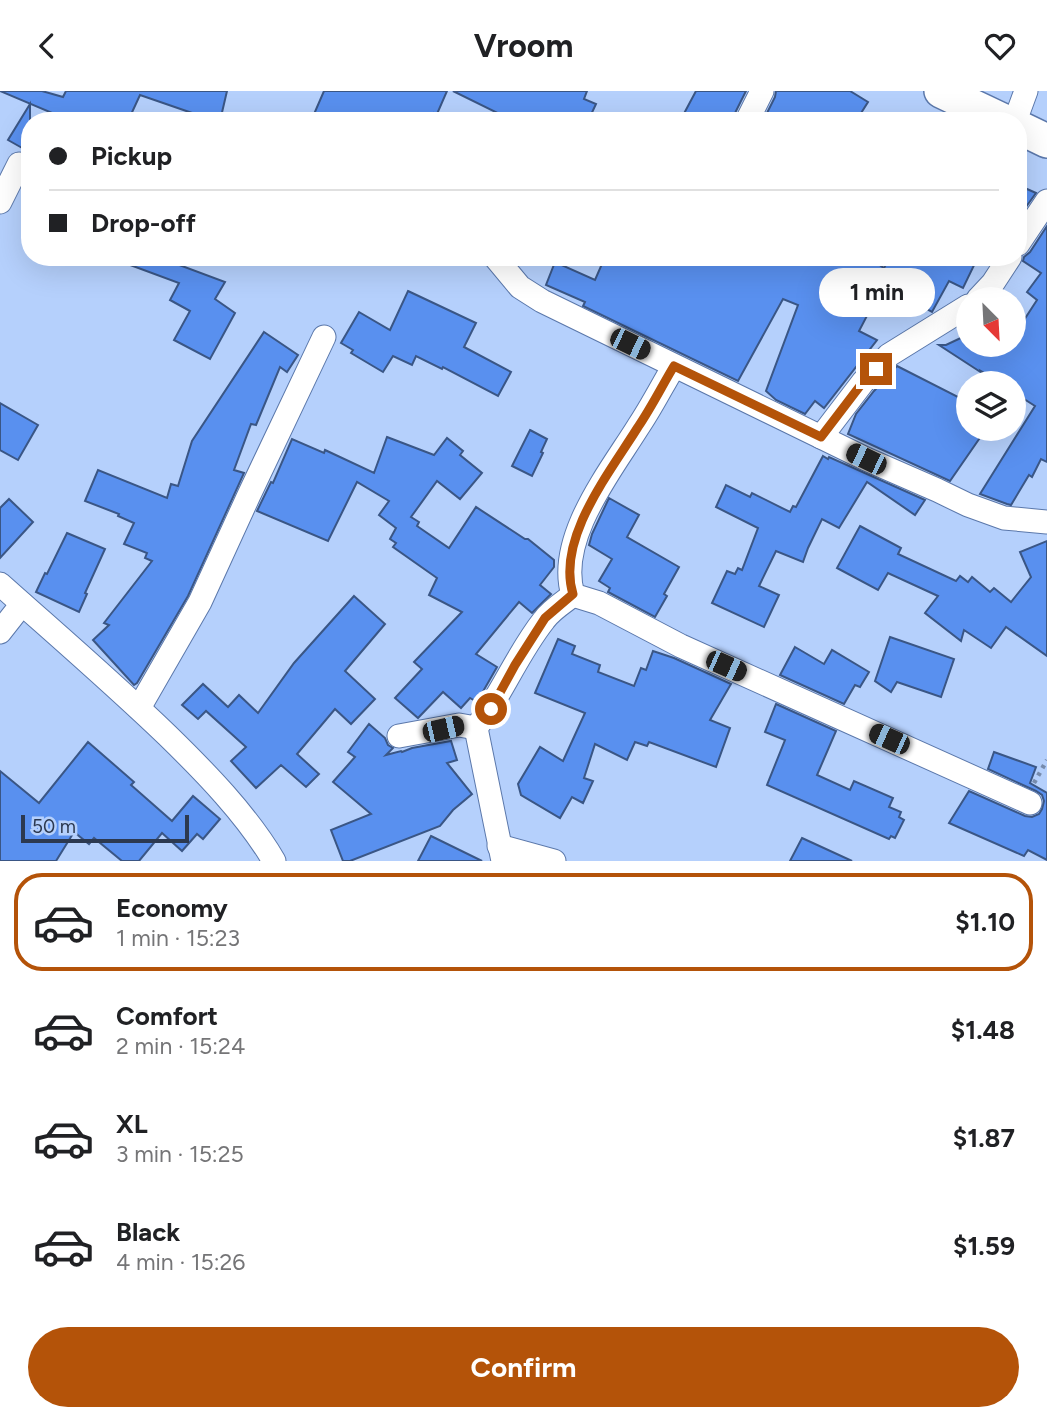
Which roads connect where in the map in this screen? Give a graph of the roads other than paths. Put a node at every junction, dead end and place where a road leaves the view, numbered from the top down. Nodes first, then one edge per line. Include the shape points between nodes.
1 (762, 91) edge
2 (941, 91) edge
3 (1026, 91) edge
4 (752, 112) edge
5 (985, 112) edge
6 (1018, 112) edge
7 (1027, 132) edge
8 (1047, 141) edge
9 (19, 164) dead end
10 (1047, 201) edge
11 (0, 202) edge
12 (1027, 231) edge
13 (502, 266) edge
14 (1004, 266) edge
15 (989, 287) edge
16 (956, 313) edge
17 (324, 337) dead end
18 (674, 366) junction
19 (821, 437) junction
20 (1047, 522) edge
21 (0, 584) edge
22 (573, 594) junction
23 (22, 604) junction
24 (0, 632) edge
25 (139, 708) junction
26 (476, 728) junction
27 (400, 736) dead end
28 (1030, 803) dead end
29 (501, 853) edge
30 (274, 861) edge
31 (554, 861) edge

1 - 4 street
2 - 5 main road
3 - 6 street
7 - 8 main road
9 - 11 street
10 - 12 street
13 - 18 street via 520,287 542,301
14 - 15 street
16 - 19 street via 889,355
17 - 25 street via 200,602
18 - 19 street
18 - 22 street via 582,523 571,552
19 - 20 street via 980,509 1004,518
21 - 23 street
22 - 26 street via 545,618
22 - 28 street
23 - 24 street
23 - 25 street
25 - 30 street via 206,773
26 - 27 street via 459,725
26 - 29 street
29 - 31 street

